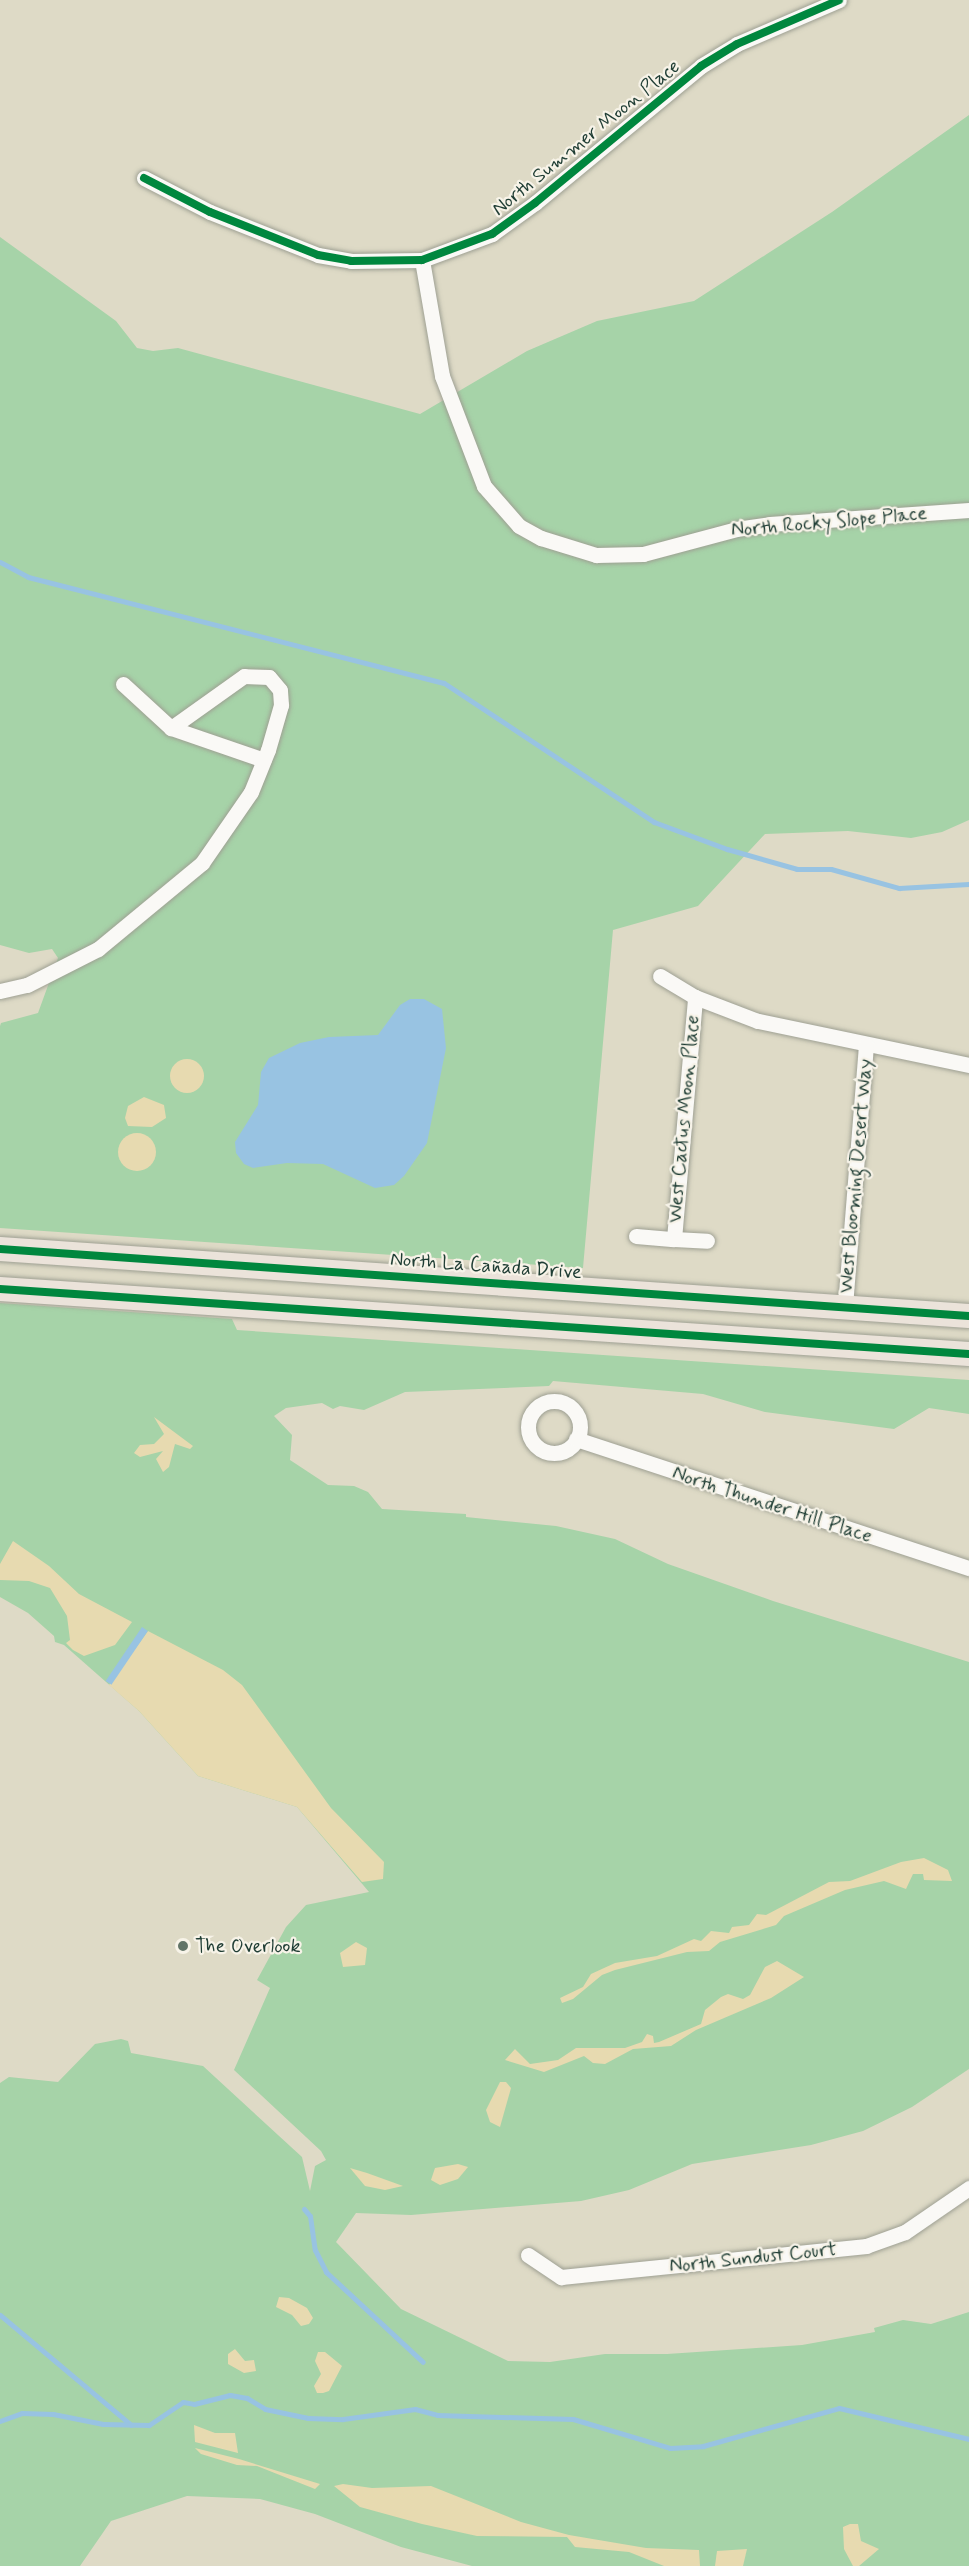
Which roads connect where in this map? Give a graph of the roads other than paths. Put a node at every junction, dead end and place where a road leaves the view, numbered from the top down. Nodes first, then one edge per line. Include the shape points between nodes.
1 (840, 0) edge
2 (144, 178) dead end
3 (422, 260) junction
4 (969, 510) edge
5 (123, 684) dead end
6 (171, 728) junction
7 (264, 760) junction
8 (660, 976) dead end
9 (0, 991) edge
10 (695, 997) junction
11 (866, 1045) junction
12 (969, 1065) edge
13 (636, 1236) dead end
14 (674, 1239) junction
15 (706, 1240) dead end
16 (0, 1249) edge
17 (518, 1284) junction
18 (0, 1289) edge
19 (846, 1306) junction
20 (969, 1316) edge
21 (515, 1322) junction
22 (969, 1354) edge
23 (576, 1439) dead end
24 (969, 1568) edge
25 (969, 2188) edge
26 (528, 2255) dead end

1 - 3 street, North Summer Moon Place via 737,44 710,60 535,204 492,234
2 - 3 street, North Summer Moon Place via 210,212 318,255 351,261
3 - 4 street, North Rocky Slope Place via 442,376 484,486 519,526 541,538 596,555 625,555 770,524
5 - 6 street
6 - 7 street
6 - 7 street via 236,680 254,675 269,677 280,690 281,705
7 - 9 street via 232,824 202,863 98,949 27,985
8 - 10 street
10 - 11 street via 758,1021
10 - 14 street, West Cactus Moon Place
11 - 12 street
11 - 19 street, West Blooming Desert Way
13 - 14 street, West Cactus Moon Place
14 - 15 street
16 - 17 main road, North La Cañada Drive
17 - 19 main road, North La Cañada Drive
17 - 21 main road
18 - 21 main road
19 - 20 main road, North La Cañada Drive
21 - 22 main road
23 - 24 street, North Thunder Hill Place
25 - 26 street, North Sundust Court via 905,2232 866,2246 561,2277

